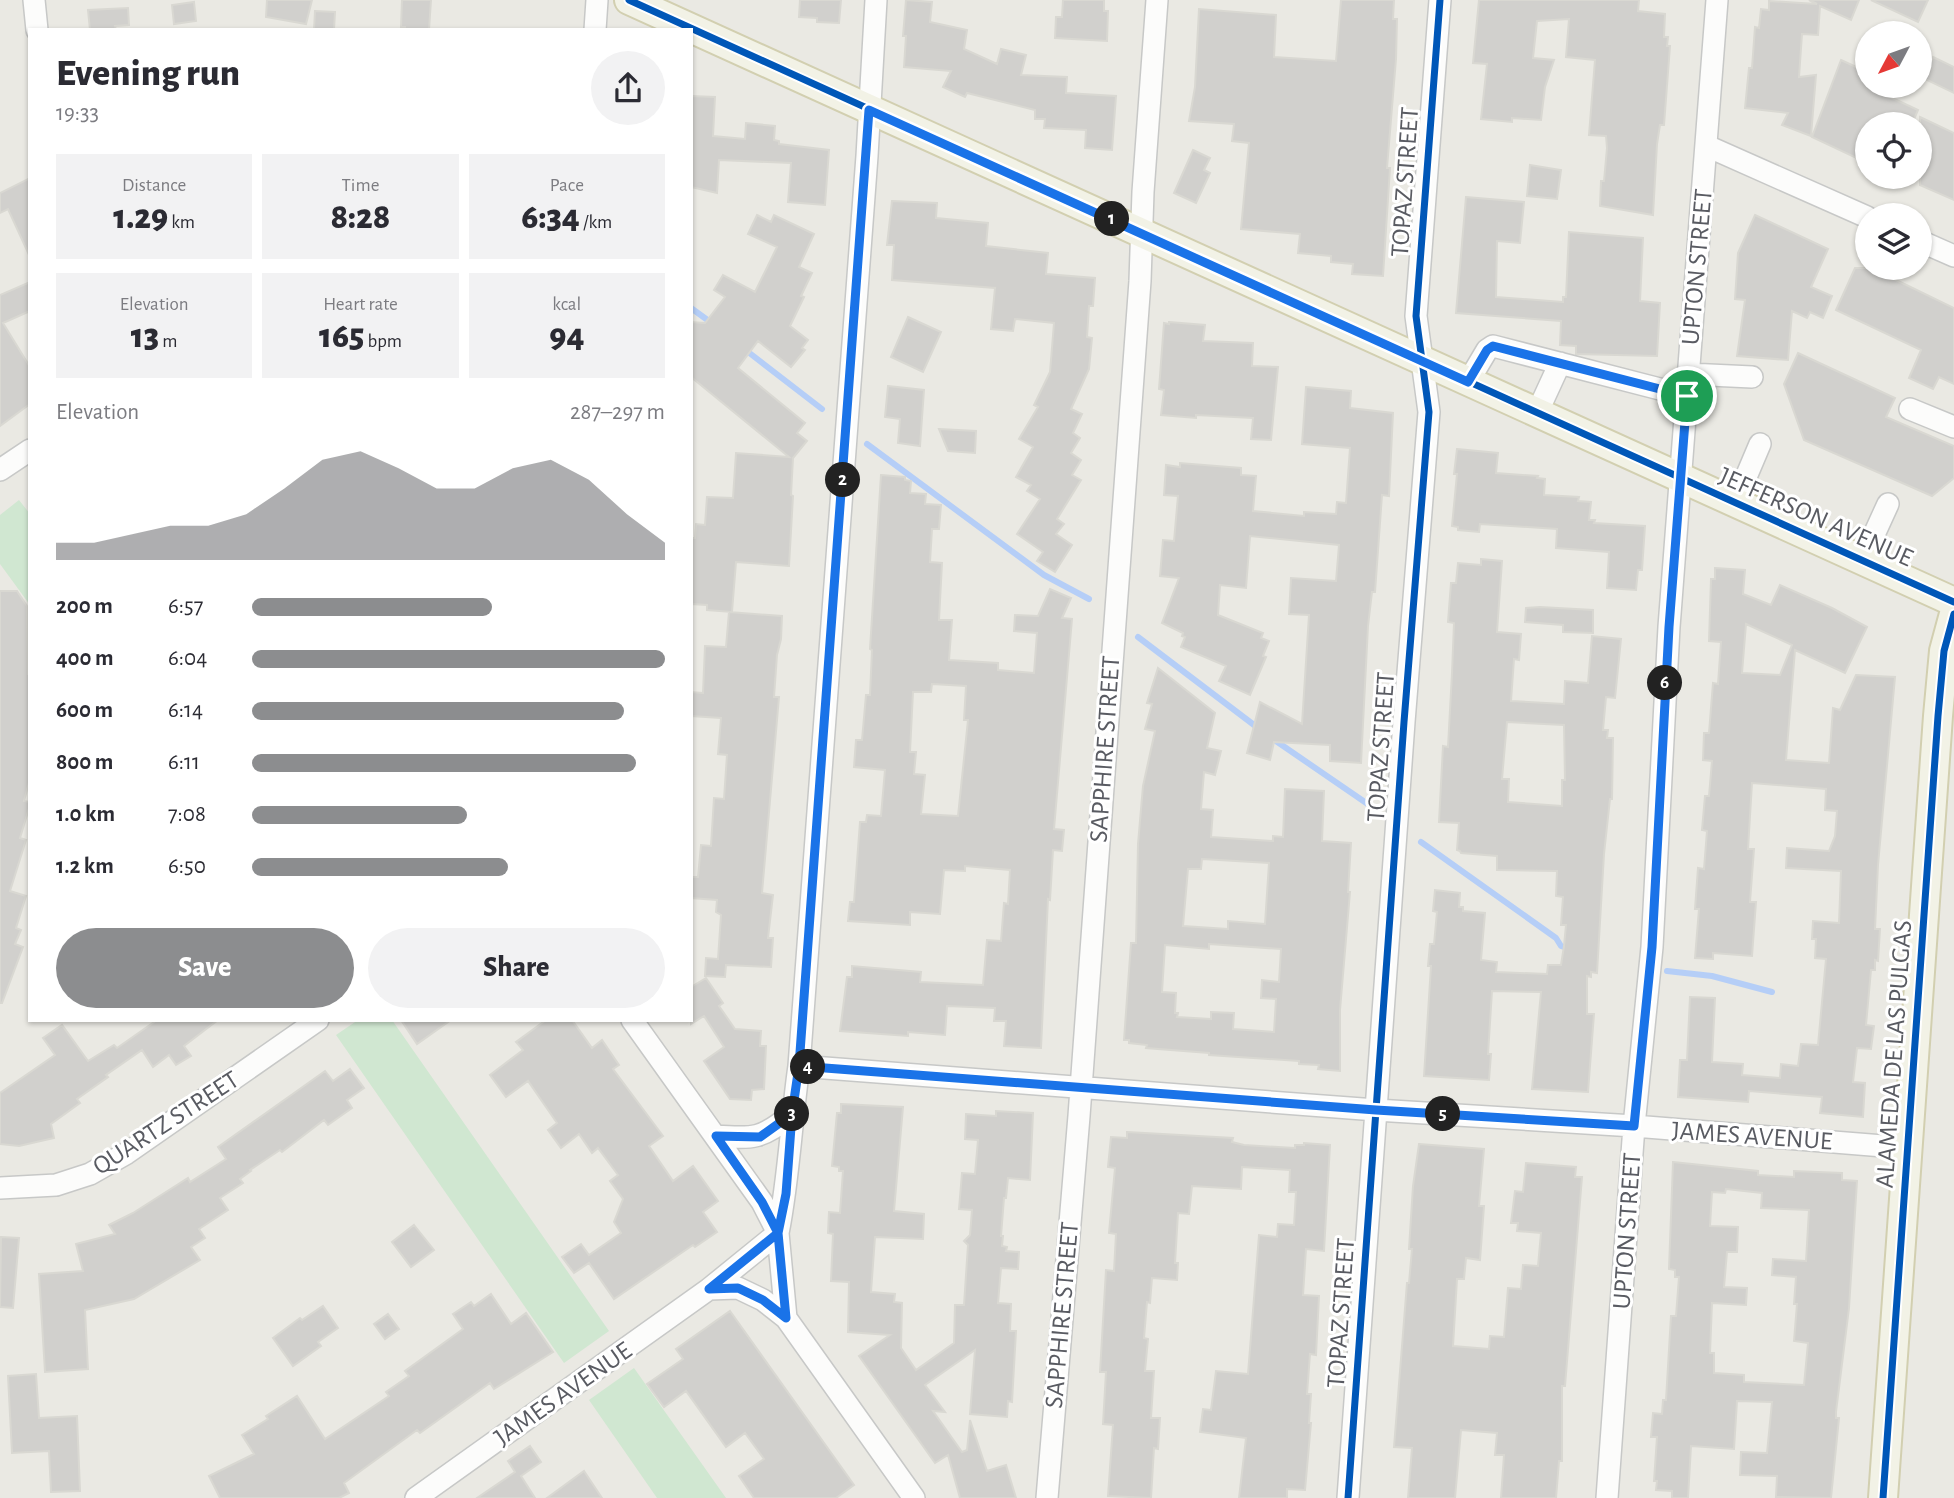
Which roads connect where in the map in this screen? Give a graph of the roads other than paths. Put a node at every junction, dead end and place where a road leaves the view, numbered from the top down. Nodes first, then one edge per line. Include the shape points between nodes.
1 (34, 0) edge
2 (597, 0) edge
3 (629, 0) edge
4 (876, 0) edge
5 (1157, 0) edge
6 (1440, 0) edge
7 (1717, 0) edge
8 (37, 28) edge
9 (594, 28) edge
10 (690, 28) edge
11 (693, 29) edge
12 (869, 110) junction
13 (1707, 146) junction
14 (1855, 212) edge
15 (1143, 233) junction
16 (1932, 246) edge
17 (1954, 256) edge
18 (1423, 361) junction
19 (1560, 363) junction
20 (1688, 374) junction
21 (1752, 377) dead end
22 (1468, 382) junction
23 (1687, 396) junction
24 (1910, 409) dead end
25 (1537, 413) junction
26 (1954, 427) edge
27 (1760, 444) dead end
28 (28, 451) edge
29 (0, 470) edge
30 (1681, 478) junction
31 (1735, 503) junction
32 (1888, 505) dead end
33 (1862, 561) junction
34 (1954, 602) edge
35 (1954, 614) edge
36 (315, 1022) edge
37 (633, 1022) edge
38 (799, 1066) junction
39 (1080, 1087) junction
40 (1376, 1110) junction
41 (792, 1114) junction
42 (1634, 1126) junction
43 (716, 1136) junction
44 (1908, 1148) junction
45 (0, 1188) edge
46 (778, 1233) junction
47 (709, 1289) junction
48 (786, 1318) junction
49 (416, 1498) edge
50 (914, 1498) edge
51 (1047, 1498) edge
52 (1348, 1498) edge
53 (1606, 1498) edge
54 (1883, 1498) edge

1 - 8 street
2 - 9 street
3 - 10 main road, JEFFERSON AVENUE
4 - 12 street
5 - 15 street, SAPPHIRE STREET
6 - 18 street, TOPAZ STREET via 1416,316
7 - 13 street, UPTON STREET
11 - 12 main road, JEFFERSON AVENUE
12 - 15 main road, JEFFERSON AVENUE
12 - 38 street
13 - 14 street
13 - 20 street, UPTON STREET
15 - 18 main road, JEFFERSON AVENUE
15 - 39 street, SAPPHIRE STREET
16 - 17 street
18 - 22 main road, JEFFERSON AVENUE
18 - 40 street, TOPAZ STREET via 1429,412
19 - 22 street via 1493,346
19 - 23 street
19 - 25 street
20 - 21 street
20 - 23 street, UPTON STREET
22 - 25 main road, JEFFERSON AVENUE
23 - 30 street, UPTON STREET
24 - 26 street
25 - 30 main road, JEFFERSON AVENUE
27 - 31 street
28 - 29 street
30 - 31 main road, JEFFERSON AVENUE
30 - 42 street, UPTON STREET via 1652,947
31 - 33 main road, JEFFERSON AVENUE
32 - 33 street
33 - 34 main road, JEFFERSON AVENUE
35 - 44 main road, ALAMEDA DE LAS PULGAS via 1944,650 1938,716
36 - 45 street, QUARTZ STREET via 90,1174 56,1185
37 - 43 street
38 - 39 street, JAMES AVENUE
38 - 41 street
39 - 40 street, JAMES AVENUE
39 - 51 street, SAPPHIRE STREET
40 - 42 street, JAMES AVENUE
40 - 52 street, TOPAZ STREET
41 - 43 street via 760,1137
41 - 46 street
42 - 44 street, JAMES AVENUE
42 - 53 street, UPTON STREET
43 - 46 street
44 - 54 main road, ALAMEDA DE LAS PULGAS
46 - 47 street, JAMES AVENUE
46 - 48 street
47 - 48 street via 738,1288
47 - 49 street, JAMES AVENUE
48 - 50 street

